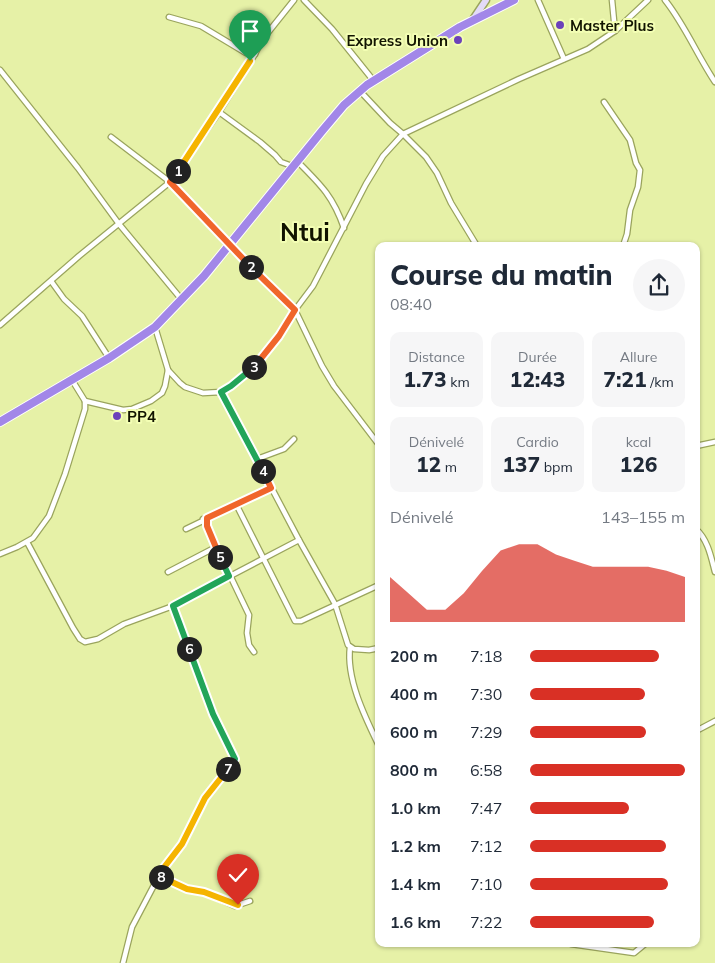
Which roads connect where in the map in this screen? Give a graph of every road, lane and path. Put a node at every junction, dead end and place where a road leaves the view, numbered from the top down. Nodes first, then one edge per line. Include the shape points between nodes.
1 (294, 0) edge
2 (304, 0) edge
3 (486, 0) edge
4 (514, 0) edge
5 (538, 0) edge
6 (612, 0) edge
7 (648, 0) edge
8 (666, 0) edge
9 (169, 18) dead end
10 (472, 21) junction
11 (614, 30) junction
12 (246, 53) junction
13 (255, 54) junction
14 (564, 59) junction
15 (250, 61) junction
16 (0, 70) edge
17 (373, 80) junction
18 (715, 82) edge
19 (360, 91) junction
20 (604, 102) dead end
21 (218, 112) junction
22 (403, 134) junction
23 (111, 137) dead end
24 (295, 163) junction
25 (170, 182) junction
26 (119, 224) junction
27 (344, 228) junction
28 (475, 242) edge
29 (624, 242) edge
30 (229, 246) junction
31 (51, 281) junction
32 (182, 300) junction
33 (295, 310) junction
34 (0, 325) edge
35 (155, 327) junction
36 (109, 358) junction
37 (168, 370) junction
38 (72, 380) junction
39 (221, 392) junction
40 (85, 401) junction
41 (0, 422) edge
42 (294, 440) dead end
43 (375, 440) edge
44 (715, 442) edge
45 (700, 445) edge
46 (257, 459) junction
47 (271, 488) junction
48 (236, 504) junction
49 (205, 518) junction
50 (186, 529) dead end
51 (700, 533) edge
52 (299, 540) junction
53 (27, 542) junction
54 (216, 547) junction
55 (0, 554) edge
56 (263, 558) junction
57 (168, 572) dead end
58 (715, 572) edge
59 (229, 576) junction
60 (375, 587) edge
61 (335, 604) junction
62 (173, 606) junction
63 (350, 647) junction
64 (375, 649) edge
65 (254, 652) dead end
66 (715, 721) edge
67 (700, 729) edge
68 (375, 738) edge
69 (158, 876) junction
70 (250, 901) dead end
71 (592, 947) edge
72 (641, 947) edge
73 (123, 963) edge

1 - 13 street via 262,40
2 - 17 street
3 - 10 main road
4 - 10 highway
5 - 14 street
6 - 11 street
7 - 11 street
8 - 18 street
9 - 12 street via 201,26
10 - 17 highway
11 - 14 street via 588,49
12 - 13 street
12 - 15 street
13 - 15 street
14 - 22 street
15 - 21 street
16 - 26 street
17 - 19 highway
19 - 22 street
19 - 24 highway
20 - 29 street via 630,140 640,170
21 - 24 street via 282,162
21 - 25 street
22 - 27 street via 373,172
22 - 28 street via 433,167
23 - 25 street
24 - 27 street via 330,197
24 - 30 highway
25 - 26 street
25 - 30 street
26 - 31 street
26 - 32 street
27 - 33 street via 313,286
30 - 32 highway
30 - 33 street
31 - 34 street
31 - 36 street via 82,316
32 - 35 highway
33 - 39 street via 253,368
33 - 43 street via 330,380
35 - 36 highway
35 - 37 street
36 - 38 highway
37 - 39 street via 193,391
37 - 40 street via 162,393 132,409
38 - 40 street
38 - 41 highway
39 - 46 street
40 - 53 street via 85,414 56,501 49,516
42 - 46 street via 284,449
44 - 45 street
46 - 47 street
47 - 48 street
47 - 52 street
48 - 49 street
48 - 56 street
49 - 50 street
49 - 54 street
51 - 58 street
52 - 56 street
52 - 61 street
53 - 55 street
53 - 62 street via 83,641 98,639 124,624
54 - 57 street
54 - 59 street
56 - 59 street
56 - 61 street via 295,621
59 - 62 street
59 - 65 street via 249,615 247,633
60 - 61 street
61 - 63 street
62 - 69 street via 213,714 235,759 205,798 182,844
63 - 64 street via 354,650
63 - 68 street via 352,679
66 - 67 street
69 - 70 street via 235,906
69 - 73 street via 132,926
71 - 72 street via 634,953

